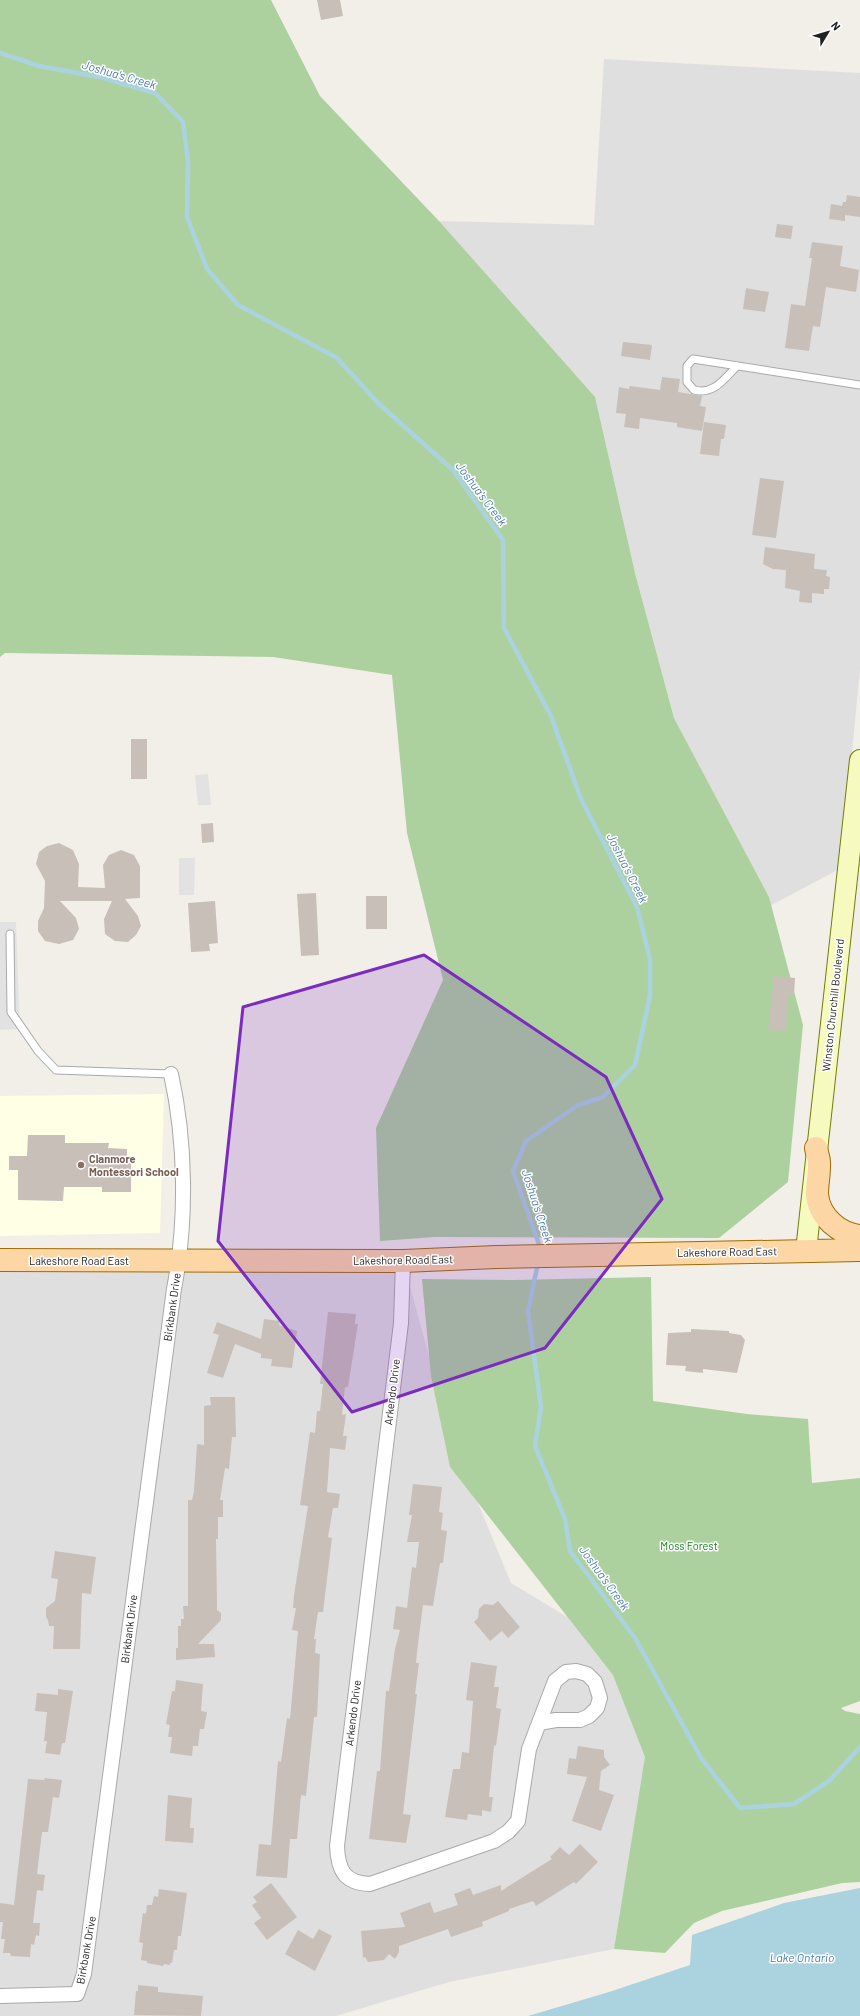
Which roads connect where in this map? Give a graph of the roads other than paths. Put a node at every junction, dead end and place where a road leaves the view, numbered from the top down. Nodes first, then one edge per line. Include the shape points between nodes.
1 (737, 366) junction
2 (860, 385) edge
3 (860, 760) edge
4 (10, 934) dead end
5 (171, 1074) joint
6 (816, 1148) junction
7 (860, 1236) edge
8 (806, 1250) junction
9 (860, 1250) edge
10 (0, 1260) edge
11 (403, 1261) junction
12 (179, 1262) junction
13 (539, 1723) junction
14 (0, 1996) edge

1 - 1 lane via 693,359 687,366 687,382 694,390 707,392 713,390
1 - 2 lane
3 - 6 main road, Winston Churchill Boulevard
4 - 5 lane via 11,1012 38,1051 56,1070
5 - 12 street, Birkbank Drive via 182,1140
6 - 7 main road via 820,1165 817,1196 821,1206 836,1228 850,1235
6 - 8 main road, Winston Churchill Boulevard
8 - 9 main road, Lakeshore Road East
8 - 11 main road, Lakeshore Road East
10 - 12 main road, Lakeshore Road East
11 - 12 main road, Lakeshore Road East
11 - 13 street, Arkendo Drive via 400,1331 337,1846 337,1859 342,1871 357,1884 370,1884 494,1841 508,1832 518,1821 529,1749
12 - 14 street, Birkbank Drive via 84,1974 77,1994
13 - 13 street, Arkendo Drive via 551,1687 558,1677 566,1672 576,1671 587,1674 595,1682 600,1698 597,1708 589,1716 580,1720

